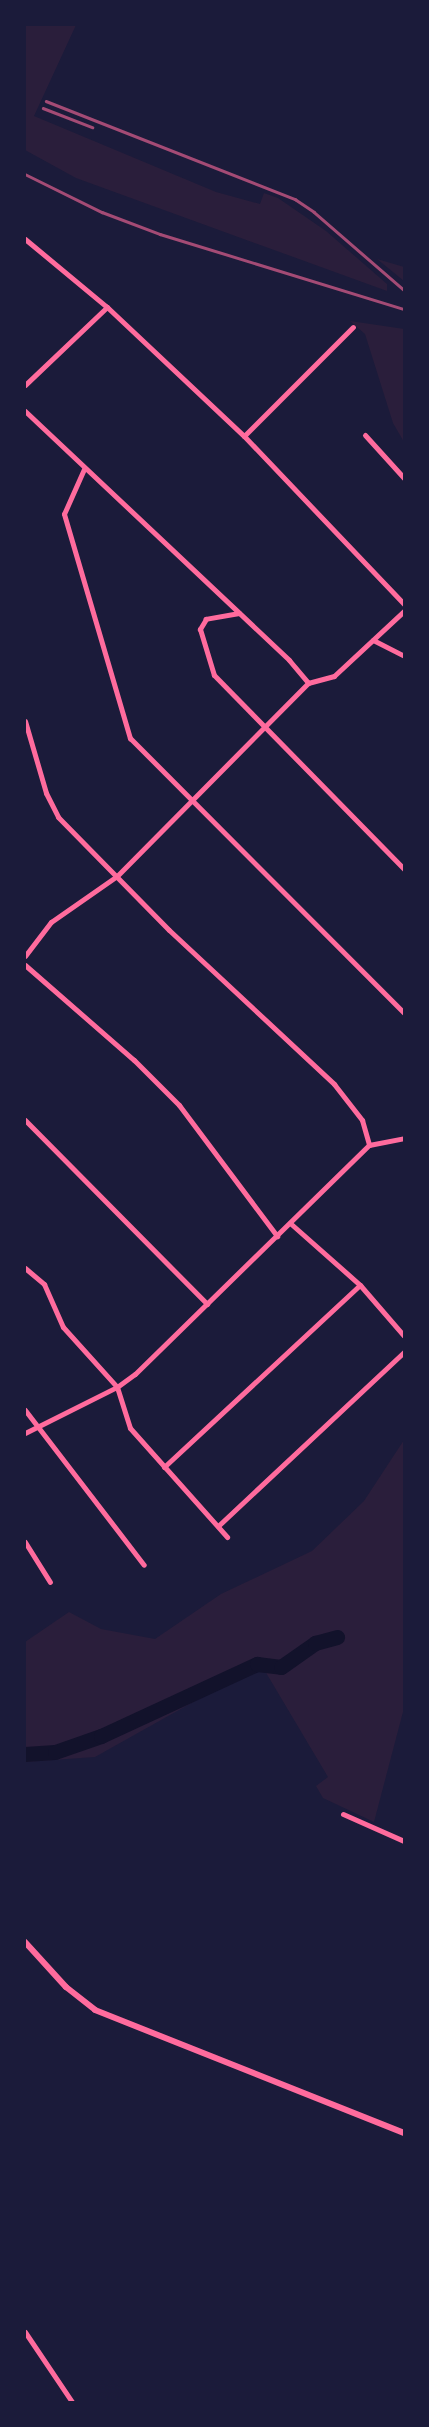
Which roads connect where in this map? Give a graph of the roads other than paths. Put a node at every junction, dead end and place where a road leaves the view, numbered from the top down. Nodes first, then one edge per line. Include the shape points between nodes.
1 (25, 239) edge
2 (108, 307) junction
3 (354, 327) dead end
4 (25, 385) edge
5 (25, 412) edge
6 (244, 436) junction
7 (365, 436) dead end
8 (84, 468) junction
9 (404, 478) edge
10 (404, 604) edge
11 (404, 611) edge
12 (239, 613) junction
13 (373, 640) junction
14 (404, 656) edge
15 (308, 683) junction
16 (25, 721) edge
17 (265, 725) junction
18 (193, 799) junction
19 (404, 869) edge
20 (117, 876) junction
21 (25, 956) edge
22 (25, 965) edge
23 (404, 1013) edge
24 (25, 1120) edge
25 (404, 1138) edge
26 (369, 1145) junction
27 (290, 1224) junction
28 (277, 1236) junction
29 (25, 1268) edge
30 (360, 1285) junction
31 (207, 1304) junction
32 (404, 1336) edge
33 (404, 1352) edge
34 (117, 1387) junction
35 (25, 1410) edge
36 (37, 1424) junction
37 (25, 1433) edge
38 (164, 1467) junction
39 (218, 1526) junction
40 (227, 1537) dead end
41 (25, 1542) edge
42 (144, 1565) dead end
43 (50, 1582) dead end
44 (343, 1814) dead end
45 (404, 1841) edge
46 (25, 1942) edge
47 (404, 2134) edge
48 (25, 2332) edge
49 (72, 2402) edge

1 - 2 street
2 - 4 street
2 - 6 street
3 - 6 street
5 - 8 street
6 - 10 street
7 - 9 street
8 - 12 street
8 - 18 street via 64,514 130,738
11 - 13 street
12 - 15 street via 289,660
12 - 17 street via 206,619 200,629 214,675
13 - 14 street
13 - 15 street via 334,676
15 - 17 street
16 - 20 street via 46,792 58,816
17 - 18 street
17 - 19 street
18 - 20 street
18 - 23 street
20 - 21 street via 51,922
20 - 26 street via 169,930 334,1084 362,1120
22 - 28 street via 134,1060 179,1105
24 - 31 street
25 - 26 street
26 - 27 street
27 - 28 street
27 - 30 street
28 - 31 street
29 - 34 street via 44,1284 63,1327
30 - 32 street
30 - 38 street
31 - 34 street
33 - 39 street
34 - 36 street
34 - 38 street via 130,1428
35 - 36 street
36 - 37 street
36 - 42 street
38 - 39 street
39 - 40 street
41 - 43 street
44 - 45 street
46 - 47 street via 66,1987 96,2010
48 - 49 street

